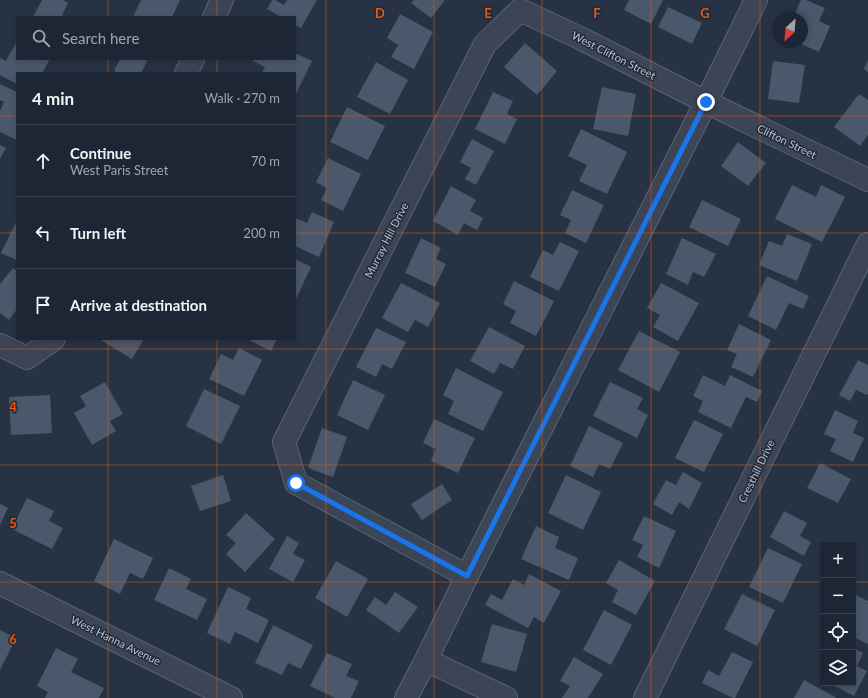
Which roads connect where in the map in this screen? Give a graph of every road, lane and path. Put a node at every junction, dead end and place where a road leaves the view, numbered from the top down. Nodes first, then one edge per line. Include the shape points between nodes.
1 (222, 0) edge
2 (756, 0) edge
3 (520, 10) joint
4 (214, 16) edge
5 (192, 60) edge
6 (186, 72) edge
7 (706, 102) junction
8 (868, 180) edge
9 (868, 244) edge
10 (53, 340) edge
11 (2, 346) edge
12 (467, 576) junction
13 (0, 583) edge
14 (426, 660) junction
15 (231, 698) edge
16 (406, 698) edge
17 (506, 698) edge
18 (645, 698) edge

1 - 4 street
2 - 7 street
3 - 7 street, West Clifton Street
3 - 12 street, Murray Hill Drive via 485,44 284,442 296,483
5 - 6 street
7 - 8 street, Clifton Street
7 - 12 street
9 - 18 street, Cresthill Drive
10 - 11 street via 27,358
12 - 14 street
13 - 15 street, West Hanna Avenue
14 - 16 street
14 - 17 street

